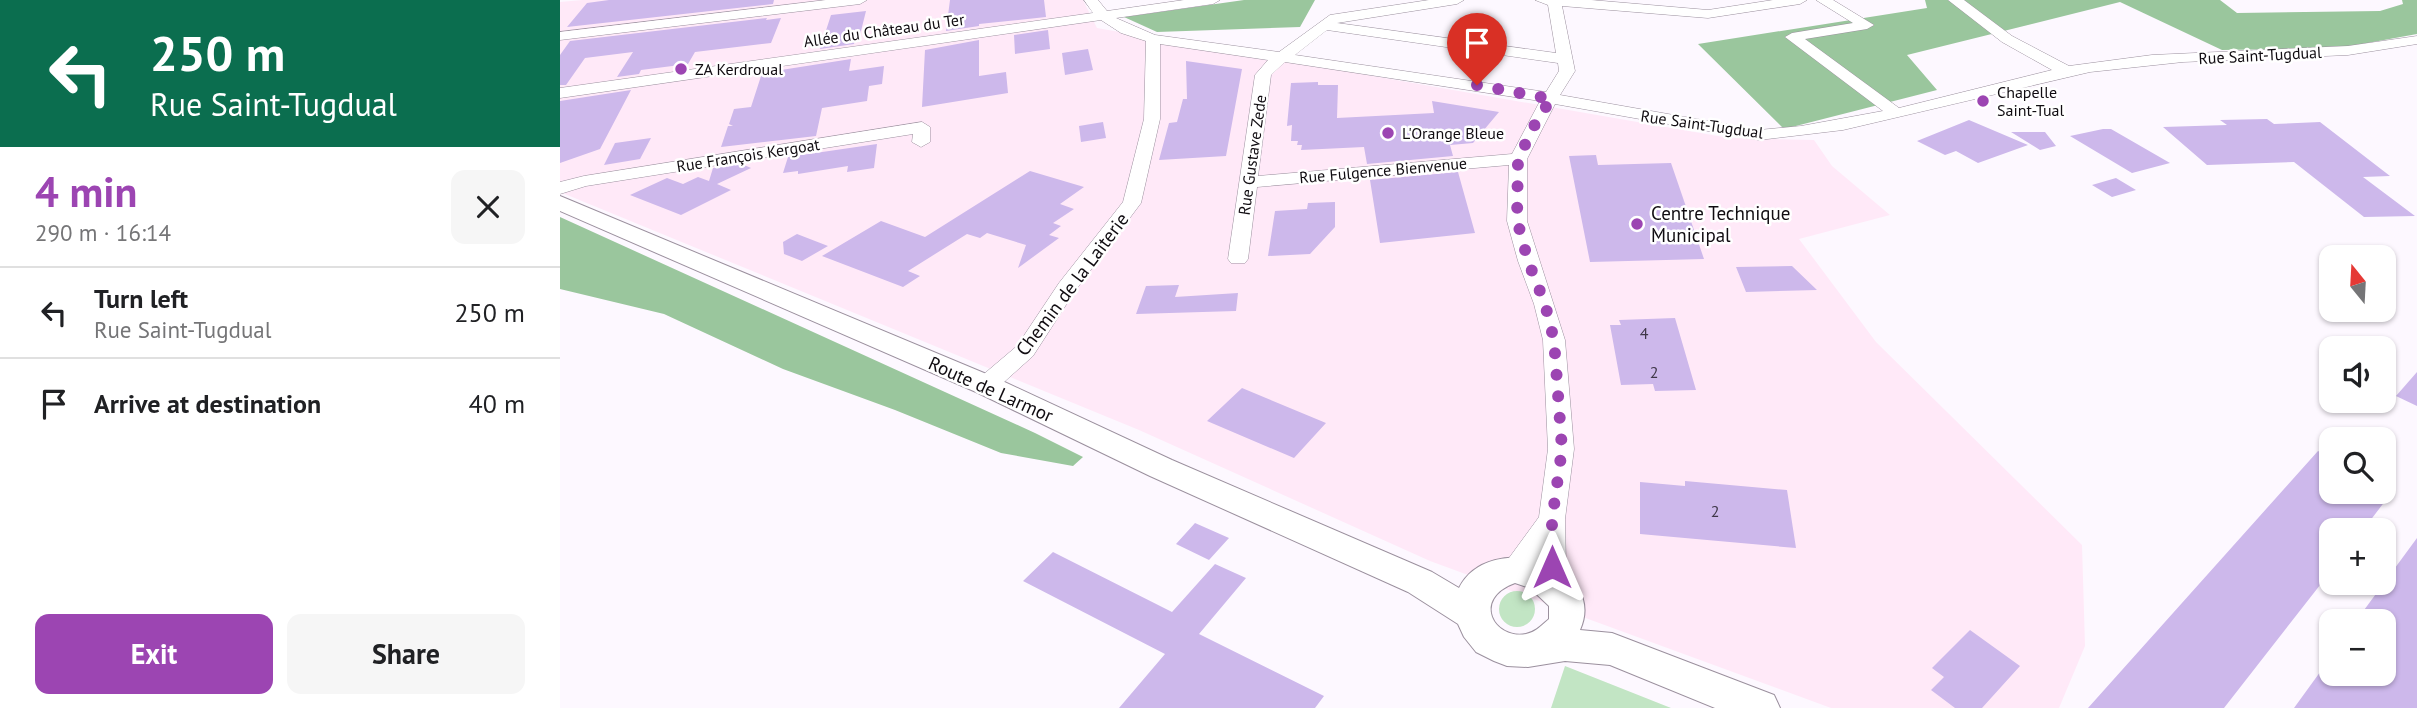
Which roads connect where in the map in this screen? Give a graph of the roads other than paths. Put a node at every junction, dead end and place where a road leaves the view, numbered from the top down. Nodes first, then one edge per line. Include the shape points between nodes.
1 (860, 0) edge
2 (1091, 0) edge
3 (1213, 0) edge
4 (1457, 0) edge
5 (1626, 0) edge
6 (1800, 0) edge
7 (1822, 0) edge
8 (1955, 0) edge
9 (1547, 1) edge
10 (1612, 6) junction
11 (1103, 15) junction
12 (1323, 26) junction
13 (560, 36) edge
14 (1153, 39) junction
15 (2417, 40) edge
16 (1280, 57) junction
17 (1564, 59) junction
18 (2066, 71) junction
19 (560, 93) edge
20 (1552, 99) junction
21 (1894, 112) junction
22 (921, 142) dead end
23 (1518, 159) junction
24 (1249, 182) junction
25 (560, 188) edge
26 (560, 202) edge
27 (1238, 259) dead end
28 (986, 385) junction
29 (1552, 520) junction
30 (1503, 572) junction
31 (1420, 582) junction
32 (1562, 597) junction
33 (1471, 613) junction
34 (1538, 647) junction
35 (1612, 649) junction
36 (1760, 708) edge

1 - 13 street
2 - 11 street
3 - 11 street, Allée du Château du Ter
4 - 12 street via 1335,18
5 - 10 street
6 - 10 street via 1708,14
7 - 21 street via 1867,25 1792,37
8 - 18 street via 2007,39
9 - 10 street
9 - 17 street
11 - 14 street via 1120,28
11 - 19 street, Allée du Château du Ter
12 - 16 street
12 - 17 street
14 - 16 street, Rue Saint-Tugdual
14 - 28 street, Chemin de la Laiterie via 1152,119 1132,203 1066,288 1025,351
15 - 18 street, Rue Saint-Tugdual via 2342,51
16 - 20 street, Rue Saint-Tugdual
16 - 24 street, Rue Gustave Zede via 1263,75
17 - 20 street via 1567,71
18 - 21 street, Rue Saint-Tugdual
20 - 21 street, Rue Saint-Tugdual via 1759,135 1799,133
20 - 23 street
22 - 25 street, Rue François Kergoat via 922,127
23 - 24 street, Rue Fulgence Bienvenue
23 - 29 street via 1517,220 1554,340 1562,449
24 - 27 street, Rue Gustave Zede
26 - 28 main road, Route de Larmor
28 - 31 main road, Route de Larmor
29 - 30 street via 1539,540
29 - 32 street via 1552,567
30 - 31 main road, Route de Larmor via 1462,582
30 - 32 main road via 1539,573
30 - 33 main road via 1475,592
31 - 33 main road, Route de Larmor
32 - 34 main road via 1566,619 1551,640
32 - 35 main road
33 - 34 main road via 1474,625 1493,644 1507,649
34 - 35 main road
35 - 36 main road

